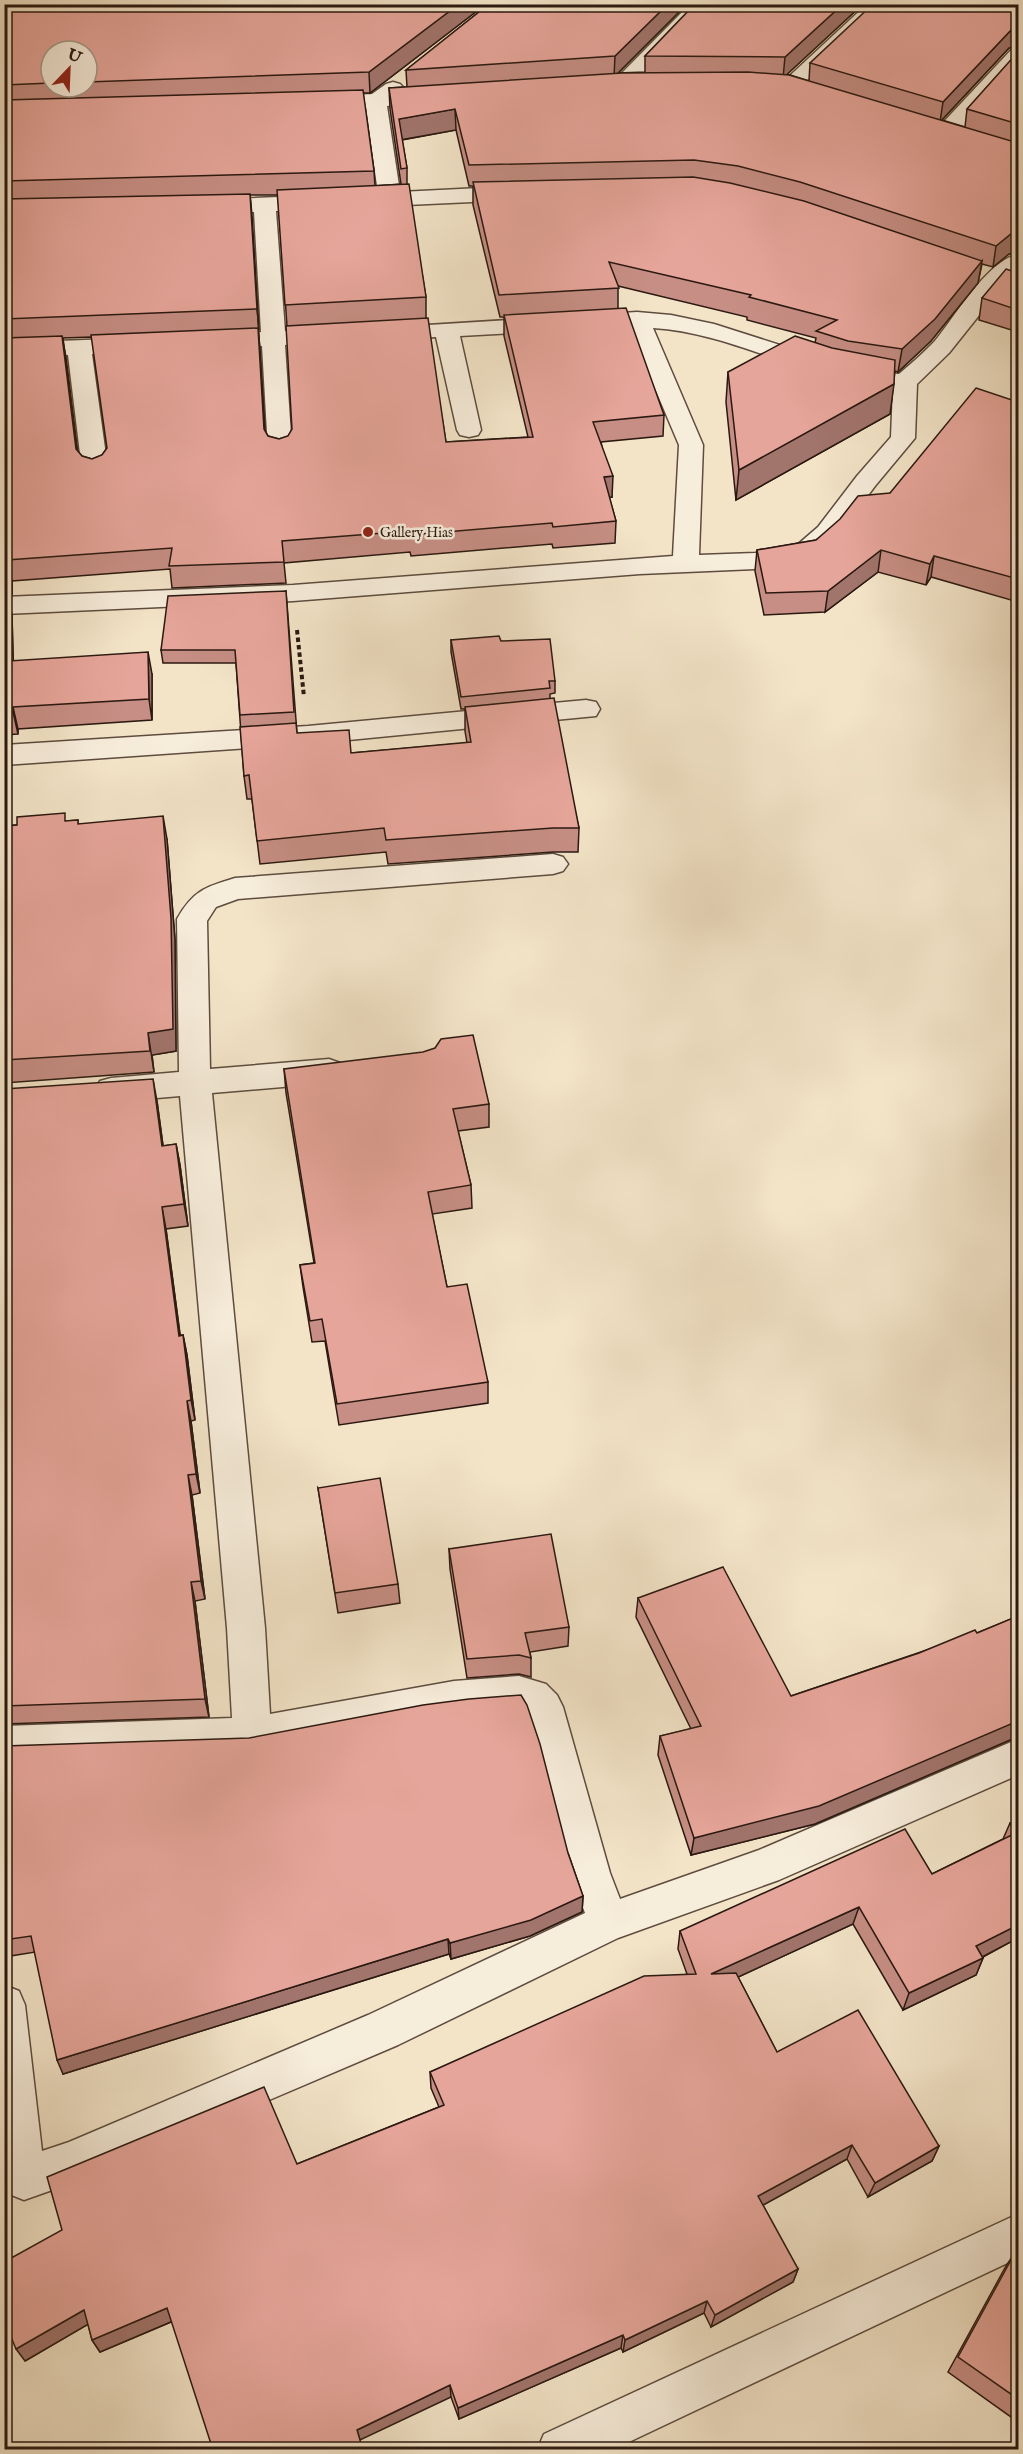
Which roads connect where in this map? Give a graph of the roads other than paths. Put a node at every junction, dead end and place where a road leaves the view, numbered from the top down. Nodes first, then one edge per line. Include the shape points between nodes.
1 (702, 4) edge
2 (879, 4) edge
3 (1018, 54) edge
4 (412, 73) edge
5 (621, 85) junction
6 (655, 85) edge
7 (767, 85) edge
8 (598, 87) edge
9 (789, 87) junction
10 (811, 93) edge
11 (458, 96) edge
12 (376, 101) junction
13 (304, 103) edge
14 (923, 127) edge
15 (945, 134) junction
16 (966, 140) edge
17 (542, 193) edge
18 (390, 200) junction
19 (264, 206) junction
20 (182, 208) edge
21 (1018, 261) edge
22 (997, 279) edge
23 (637, 319) junction
24 (447, 330) junction
25 (273, 339) junction
26 (193, 342) edge
27 (159, 344) edge
28 (79, 347) junction
29 (4, 350) edge
30 (905, 382) junction
31 (469, 430) dead end
32 (280, 450) edge
33 (95, 470) edge
34 (686, 563) junction
35 (4, 606) edge
36 (586, 709) dead end
37 (4, 755) edge
38 (553, 864) dead end
39 (356, 1068) edge
40 (195, 1084) junction
41 (88, 1092) edge
42 (252, 1735) junction
43 (4, 1744) edge
44 (1018, 1757) edge
45 (609, 1922) junction
46 (4, 2005) edge
47 (14, 2182) edge
48 (1018, 2236) edge
49 (560, 2450) edge

1 - 5 street
2 - 9 street
3 - 15 street
4 - 12 street
5 - 6 street
5 - 8 street
7 - 9 street
9 - 10 street
11 - 12 street
12 - 13 street
12 - 18 street
14 - 15 street
15 - 16 street
17 - 18 street
18 - 19 street
19 - 20 street
19 - 25 street
21 - 22 street
22 - 30 street via 941,348
23 - 24 street
23 - 30 street via 728,335 877,382
23 - 34 street via 691,445
24 - 25 street
24 - 31 street via 450,358
25 - 26 street
25 - 32 street
27 - 28 street
28 - 29 street
28 - 33 street
30 - 34 street via 903,438 827,533 804,553 755,561
34 - 35 street via 293,593
36 - 37 street via 308,735
38 - 40 street via 235,889 206,900 192,919
39 - 40 street
40 - 41 street
40 - 42 street via 246,1629
42 - 43 street
42 - 45 street via 454,1698 519,1693 533,1696 544,1707 590,1873
44 - 45 street via 765,1867
45 - 47 street via 383,2030 71,2163
46 - 47 street
48 - 49 street

